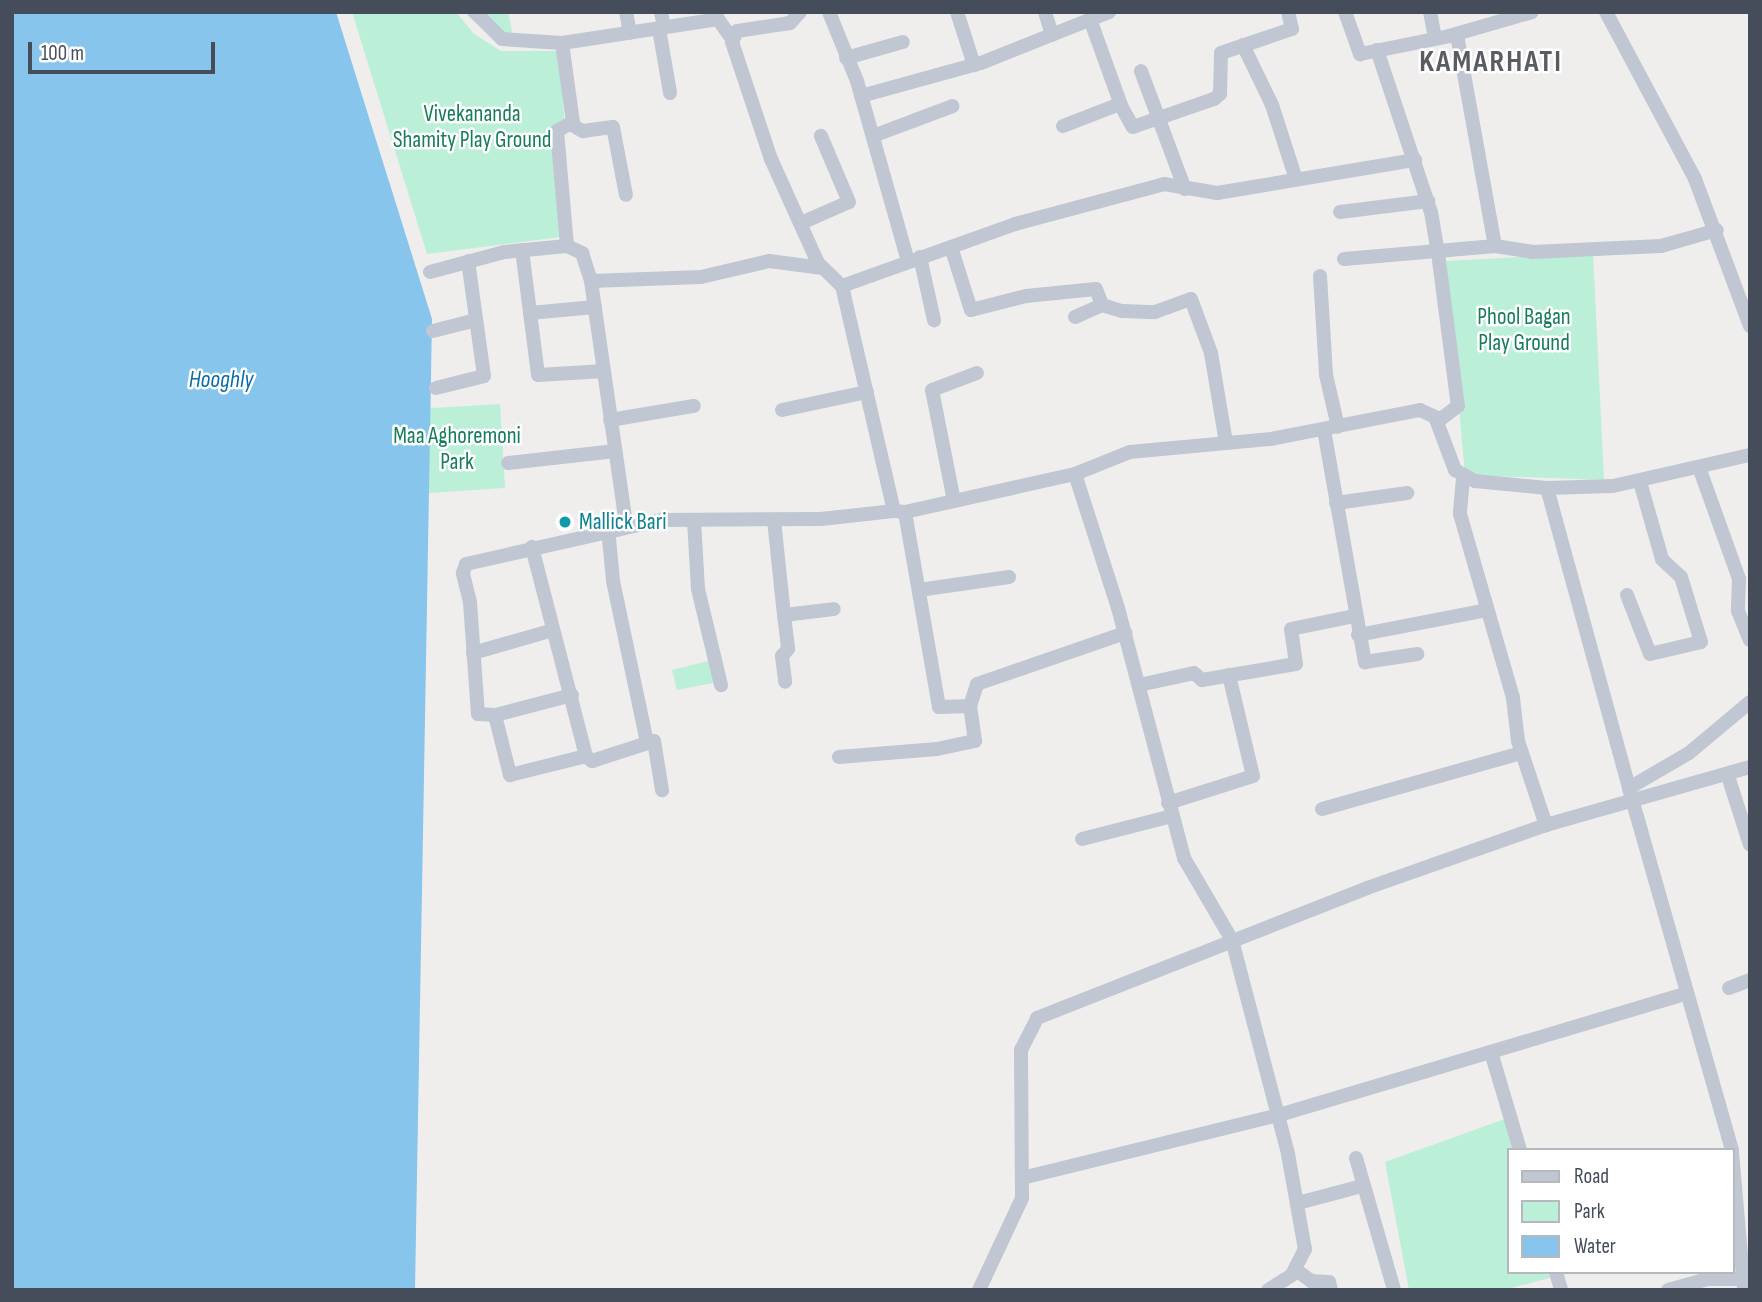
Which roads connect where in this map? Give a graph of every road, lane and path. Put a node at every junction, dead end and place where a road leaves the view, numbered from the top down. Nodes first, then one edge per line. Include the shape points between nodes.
1 (475, 12) edge
2 (626, 12) edge
3 (800, 12) edge
4 (829, 12) edge
5 (957, 12) edge
6 (1045, 12) edge
7 (1109, 12) edge
8 (1288, 12) edge
9 (1345, 12) edge
10 (1430, 12) edge
11 (1532, 12) edge
12 (1606, 12) edge
13 (1090, 19) junction
14 (661, 23) edge
15 (631, 33) junction
16 (1457, 34) junction
17 (1052, 35) junction
18 (1435, 38) junction
19 (732, 39) junction
20 (903, 42) dead end
21 (562, 43) junction
22 (1243, 45) junction
23 (1377, 50) junction
24 (846, 58) junction
25 (974, 65) junction
26 (1141, 71) dead end
27 (670, 93) dead end
28 (861, 96) junction
29 (1121, 105) junction
30 (953, 106) dead end
31 (1159, 118) junction
32 (572, 125) junction
33 (1063, 126) dead end
34 (821, 136) dead end
35 (873, 136) junction
36 (1415, 160) junction
37 (1295, 176) junction
38 (1185, 189) junction
39 (626, 195) dead end
40 (1427, 201) junction
41 (1340, 212) dead end
42 (801, 223) junction
43 (1717, 230) junction
44 (567, 246) junction
45 (1495, 246) junction
46 (951, 247) junction
47 (522, 250) junction
48 (1438, 253) junction
49 (914, 259) junction
50 (1344, 259) dead end
51 (468, 261) junction
52 (822, 268) junction
53 (430, 272) dead end
54 (1320, 276) dead end
55 (591, 281) junction
56 (842, 286) junction
57 (1102, 305) junction
58 (595, 307) junction
59 (530, 313) junction
60 (1075, 317) dead end
61 (476, 320) junction
62 (934, 320) dead end
63 (1750, 326) edge
64 (433, 331) dead end
65 (604, 371) junction
66 (977, 373) dead end
67 (436, 388) dead end
68 (867, 392) junction
69 (694, 406) dead end
70 (782, 410) dead end
71 (610, 420) junction
72 (1437, 422) junction
73 (1331, 429) junction
74 (1226, 443) junction
75 (615, 452) junction
76 (1750, 455) edge
77 (508, 463) dead end
78 (1700, 470) junction
79 (1075, 474) junction
80 (1463, 478) junction
81 (1640, 482) junction
82 (1547, 488) junction
83 (1407, 493) dead end
84 (954, 500) junction
85 (1336, 503) junction
86 (899, 512) junction
87 (694, 520) junction
88 (774, 520) junction
89 (626, 524) junction
90 (608, 528) junction
91 (532, 547) junction
92 (1009, 577) dead end
93 (919, 590) junction
94 (1627, 595) dead end
95 (834, 609) dead end
96 (1487, 610) junction
97 (784, 615) junction
98 (1354, 615) junction
99 (553, 630) junction
100 (1125, 633) junction
101 (1358, 635) junction
102 (1750, 640) edge
103 (473, 653) junction
104 (1418, 654) dead end
105 (1229, 675) junction
106 (785, 682) dead end
107 (721, 685) dead end
108 (1139, 685) junction
109 (572, 695) junction
110 (1750, 702) edge
111 (970, 706) junction
112 (495, 715) junction
113 (647, 742) junction
114 (1521, 753) junction
115 (586, 756) junction
116 (839, 757) dead end
117 (1750, 767) edge
118 (1728, 776) junction
119 (662, 790) dead end
120 (1631, 794) junction
121 (1322, 808) dead end
122 (1169, 809) junction
123 (1545, 825) junction
124 (1082, 839) dead end
125 (1750, 845) edge
126 (1232, 940) junction
127 (1750, 980) edge
128 (1729, 988) dead end
129 (1686, 994) junction
130 (1491, 1052) junction
131 (1279, 1115) junction
132 (1519, 1148) edge
133 (1731, 1148) edge
134 (1356, 1158) dead end
135 (1735, 1170) edge
136 (1022, 1178) junction
137 (1362, 1186) junction
138 (1298, 1203) junction
139 (1296, 1270) junction
140 (1745, 1282) edge
141 (979, 1290) edge
142 (1268, 1290) edge
143 (1331, 1290) edge
144 (1394, 1290) edge
145 (1668, 1290) edge

1 - 21 street via 502,39
2 - 15 street
3 - 19 street via 790,23 739,29
4 - 24 street
5 - 25 street
6 - 17 street
7 - 13 street
8 - 22 street via 1292,29
9 - 23 street via 1358,53
10 - 18 street
11 - 16 street
12 - 43 street via 1683,155
13 - 17 street
13 - 29 street
14 - 15 street
14 - 19 street via 718,19
14 - 27 street
15 - 21 street
16 - 18 street
16 - 45 street
17 - 25 street
18 - 23 street
19 - 42 street via 771,159
20 - 24 street
21 - 32 street
22 - 31 street via 1219,56 1218,97
22 - 37 street via 1272,105
23 - 36 street
24 - 28 street
25 - 28 street
26 - 31 street
28 - 35 street
29 - 31 street via 1130,127
29 - 33 street
30 - 35 street
31 - 38 street
32 - 39 street via 583,131 613,127
32 - 44 street via 557,131
34 - 42 street via 849,202
35 - 49 street
36 - 37 street
36 - 40 street
37 - 38 street via 1217,193
38 - 46 street via 1167,184 1152,187
40 - 41 street
40 - 48 street
42 - 52 street
43 - 45 street via 1661,246 1532,252
43 - 63 street
44 - 47 street
44 - 55 street via 582,253
45 - 48 street
46 - 49 street
46 - 57 street via 971,310 1026,296 1096,289
47 - 51 street
47 - 59 street
48 - 50 street
48 - 72 street via 1458,406
49 - 56 street
49 - 62 street
51 - 53 street
51 - 61 street
52 - 55 street via 769,261 701,277
52 - 56 street
54 - 73 street
55 - 58 street
56 - 68 street
57 - 60 street
57 - 74 street via 1147,313 1192,300 1211,353
58 - 59 street
58 - 65 street
59 - 65 street via 539,377
61 - 64 street
61 - 67 street via 483,377
65 - 71 street
66 - 84 street via 932,390
68 - 70 street
68 - 86 street
69 - 71 street
71 - 75 street
72 - 73 street via 1430,412 1420,410
72 - 80 street via 1449,458
73 - 74 street
73 - 85 street
74 - 79 street via 1130,452
75 - 77 street
75 - 89 street
76 - 78 street
78 - 81 street
78 - 102 street via 1739,579 1738,611
79 - 84 street
79 - 100 street
80 - 82 street
80 - 96 street via 1460,514
81 - 82 street
81 - 94 street via 1662,559 1681,577 1701,642 1650,654
82 - 120 street
83 - 85 street
84 - 86 street
85 - 98 street
86 - 88 street
86 - 93 street
87 - 88 street
87 - 89 street
87 - 107 street via 698,589
88 - 97 street
89 - 90 street
90 - 91 street
90 - 113 street via 613,581
91 - 99 street
91 - 103 street via 464,566
92 - 93 street
93 - 111 street via 939,707
95 - 97 street
96 - 101 street
96 - 114 street via 1513,698
97 - 106 street
98 - 101 street
98 - 105 street via 1292,629 1297,664
99 - 103 street
99 - 109 street
100 - 108 street
100 - 111 street via 977,684
101 - 104 street via 1366,663
103 - 112 street via 476,711 482,716
105 - 108 street via 1202,680 1194,673
105 - 122 street via 1253,776
108 - 122 street
109 - 112 street
109 - 115 street
110 - 120 street
111 - 116 street via 974,743
112 - 115 street via 510,775
113 - 115 street via 592,761
113 - 119 street via 656,743
114 - 121 street
114 - 123 street
117 - 118 street
118 - 120 street
118 - 125 street
120 - 123 street
120 - 129 street
122 - 124 street
122 - 126 street via 1197,884
123 - 126 street
126 - 131 street
126 - 136 street via 1037,1018 1021,1050
127 - 128 street
129 - 130 street
129 - 133 street
130 - 131 street
130 - 132 street
131 - 136 street
131 - 138 street
134 - 137 street
135 - 140 street
136 - 141 street via 1020,1205
137 - 138 street
137 - 144 street
138 - 139 street via 1306,1246
139 - 142 street via 1285,1283
139 - 143 street via 1311,1281 1329,1282
140 - 145 street via 1708,1279

